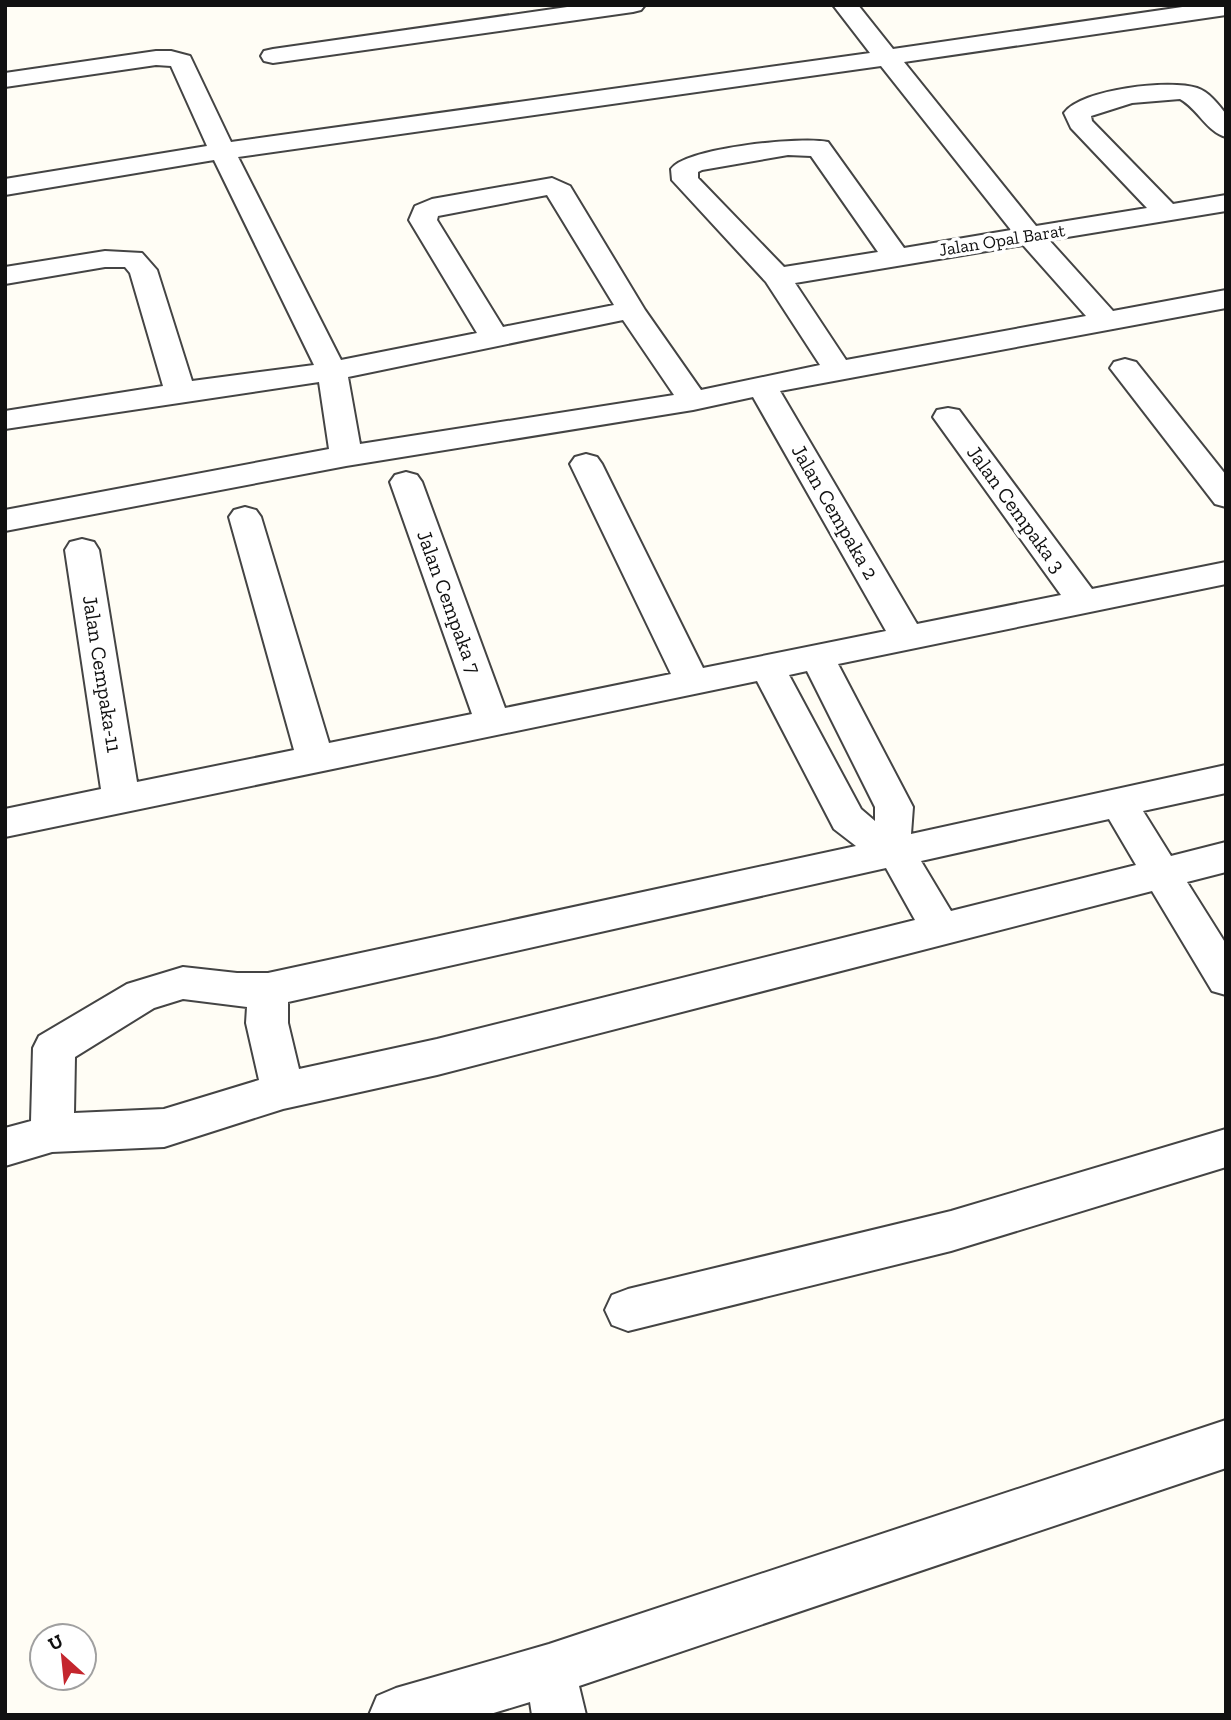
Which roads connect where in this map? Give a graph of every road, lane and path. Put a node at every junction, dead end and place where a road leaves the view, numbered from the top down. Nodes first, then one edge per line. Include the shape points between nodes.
1 (633, 5) edge
2 (845, 5) edge
3 (1122, 5) edge
4 (1226, 8) edge
5 (498, 14) edge
6 (880, 51) junction
7 (273, 56) dead end
8 (5, 80) edge
9 (1226, 129) edge
10 (220, 144) junction
11 (5, 187) edge
12 (1226, 203) edge
13 (1167, 212) junction
14 (1029, 235) junction
15 (896, 257) junction
16 (5, 276) edge
17 (777, 277) junction
18 (1226, 299) edge
19 (631, 310) junction
20 (1107, 322) junction
21 (494, 337) junction
22 (1125, 368) dead end
23 (838, 370) junction
24 (332, 371) junction
25 (762, 386) junction
26 (180, 392) junction
27 (693, 401) junction
28 (948, 417) dead end
29 (5, 420) edge
30 (346, 456) junction
31 (586, 464) dead end
32 (406, 482) dead end
33 (1226, 497) edge
34 (245, 517) dead end
35 (5, 521) edge
36 (82, 550) dead end
37 (1226, 573) edge
38 (1084, 602) junction
39 (908, 638) junction
40 (817, 657) junction
41 (767, 666) junction
42 (692, 682) junction
43 (493, 723) junction
44 (315, 760) junction
45 (1226, 779) edge
46 (121, 799) junction
47 (1119, 804) junction
48 (5, 823) edge
49 (891, 846) junction
50 (1226, 858) edge
51 (1161, 873) junction
52 (940, 929) junction
53 (1226, 979) edge
54 (268, 990) junction
55 (283, 1091) junction
56 (52, 1133) junction
57 (5, 1147) edge
58 (1226, 1148) edge
59 (628, 1310) dead end
60 (1226, 1444) edge
61 (554, 1692) edge
62 (396, 1715) edge

1 - 5 street
2 - 6 street
3 - 6 street
4 - 6 street
5 - 7 street
6 - 10 street
6 - 14 street
8 - 10 street via 171,58 181,61
9 - 13 street via 1186,93 1098,102 1077,113 1080,123
10 - 11 street
10 - 24 street
12 - 13 street, Jalan Opal Barat
13 - 14 street, Jalan Opal Barat
14 - 15 street, Jalan Opal Barat
14 - 20 street
15 - 17 street, Jalan Opal Barat
15 - 17 street via 819,148 788,147 695,163 684,169 685,180
16 - 26 street via 105,259 132,259 143,270
17 - 23 street
18 - 20 street
19 - 21 street
19 - 21 street via 561,192 552,186 432,206 423,220
19 - 27 street
20 - 23 street
21 - 24 street
22 - 33 street
23 - 25 street
24 - 26 street
24 - 30 street
25 - 27 street
25 - 39 street, Jalan Cempaka 2
26 - 29 street
27 - 30 street
28 - 38 street, Jalan Cempaka 3
30 - 35 street
31 - 42 street
32 - 43 street, Jalan Cempaka 7
34 - 44 street
36 - 46 street, Jalan Cempaka-11
37 - 38 street
38 - 39 street
39 - 40 street
40 - 41 street
40 - 49 street via 894,807
41 - 42 street
41 - 49 street via 847,819 863,834
42 - 43 street
43 - 44 street
44 - 46 street
45 - 47 street
46 - 48 street
47 - 49 street
47 - 51 street
49 - 52 street
49 - 54 street
50 - 51 street
51 - 52 street
51 - 53 street
52 - 55 street via 438,1057
54 - 55 street via 267,1023
54 - 56 street via 183,983 141,996 54,1048
55 - 56 street via 164,1128
56 - 57 street
58 - 59 street via 951,1231
60 - 61 street
61 - 62 street

